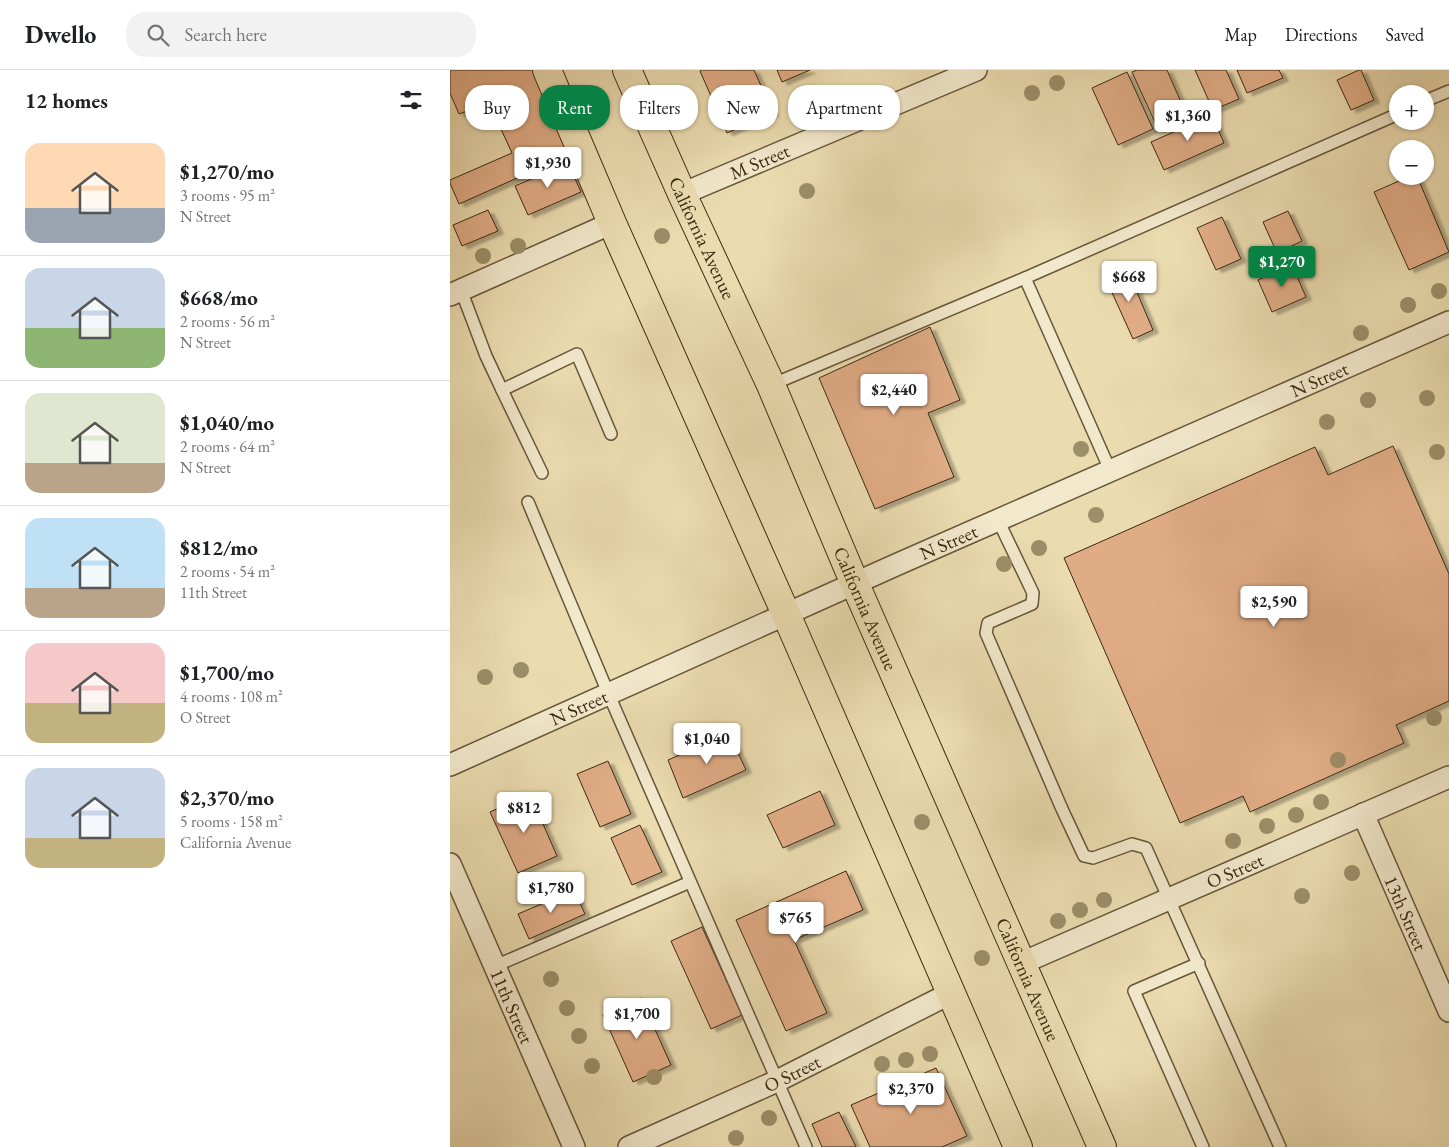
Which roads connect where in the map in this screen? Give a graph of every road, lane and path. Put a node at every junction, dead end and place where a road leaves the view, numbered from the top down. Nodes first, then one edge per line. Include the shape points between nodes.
1 (547, 70) edge
2 (627, 70) edge
3 (976, 70) edge
4 (1449, 91) edge
5 (1434, 97) edge
6 (1389, 118) edge
7 (682, 194) junction
8 (612, 223) junction
9 (1025, 278) junction
10 (456, 292) edge
11 (1449, 322) edge
12 (772, 385) junction
13 (502, 390) junction
14 (611, 434) dead end
15 (1110, 470) junction
16 (542, 473) dead end
17 (528, 502) dead end
18 (998, 520) junction
19 (855, 584) junction
20 (786, 614) junction
21 (609, 695) junction
22 (450, 765) edge
23 (1449, 777) edge
24 (1363, 814) junction
25 (450, 864) edge
26 (690, 882) junction
27 (1169, 899) junction
28 (1022, 963) junction
29 (1199, 963) junction
30 (495, 966) junction
31 (950, 994) junction
32 (1449, 1011) edge
33 (777, 1081) junction
34 (574, 1147) edge
35 (629, 1147) edge
36 (806, 1147) edge
37 (1018, 1147) edge
38 (1102, 1147) edge
39 (1203, 1147) edge
40 (1280, 1147) edge

1 - 8 main road
2 - 7 main road, California Avenue
3 - 7 street, M Street
4 - 5 lane
6 - 9 lane
7 - 12 main road, California Avenue
8 - 10 street
8 - 20 main road
9 - 12 lane
9 - 15 lane
10 - 13 lane
11 - 15 street, N Street
12 - 19 main road, California Avenue
13 - 14 lane via 577,354
13 - 16 lane
15 - 18 street, N Street
17 - 21 lane
18 - 19 street, N Street
18 - 27 lane via 1033,593 1032,604 988,622 986,634 1062,809 1084,856 1093,858 1132,844 1146,848
19 - 20 street, N Street
19 - 28 main road, California Avenue
20 - 21 street, N Street
20 - 31 main road
21 - 22 street, N Street
21 - 26 lane
23 - 24 street, O Street
24 - 27 street, O Street
24 - 32 street, 13th Street
25 - 30 street, 11th Street
26 - 30 lane
26 - 33 lane
27 - 28 street, O Street
27 - 29 lane
28 - 38 main road, California Avenue
29 - 39 lane via 1134,991
29 - 40 lane
30 - 34 street, 11th Street
31 - 33 street, O Street
31 - 37 main road
33 - 35 street, O Street
33 - 36 lane

